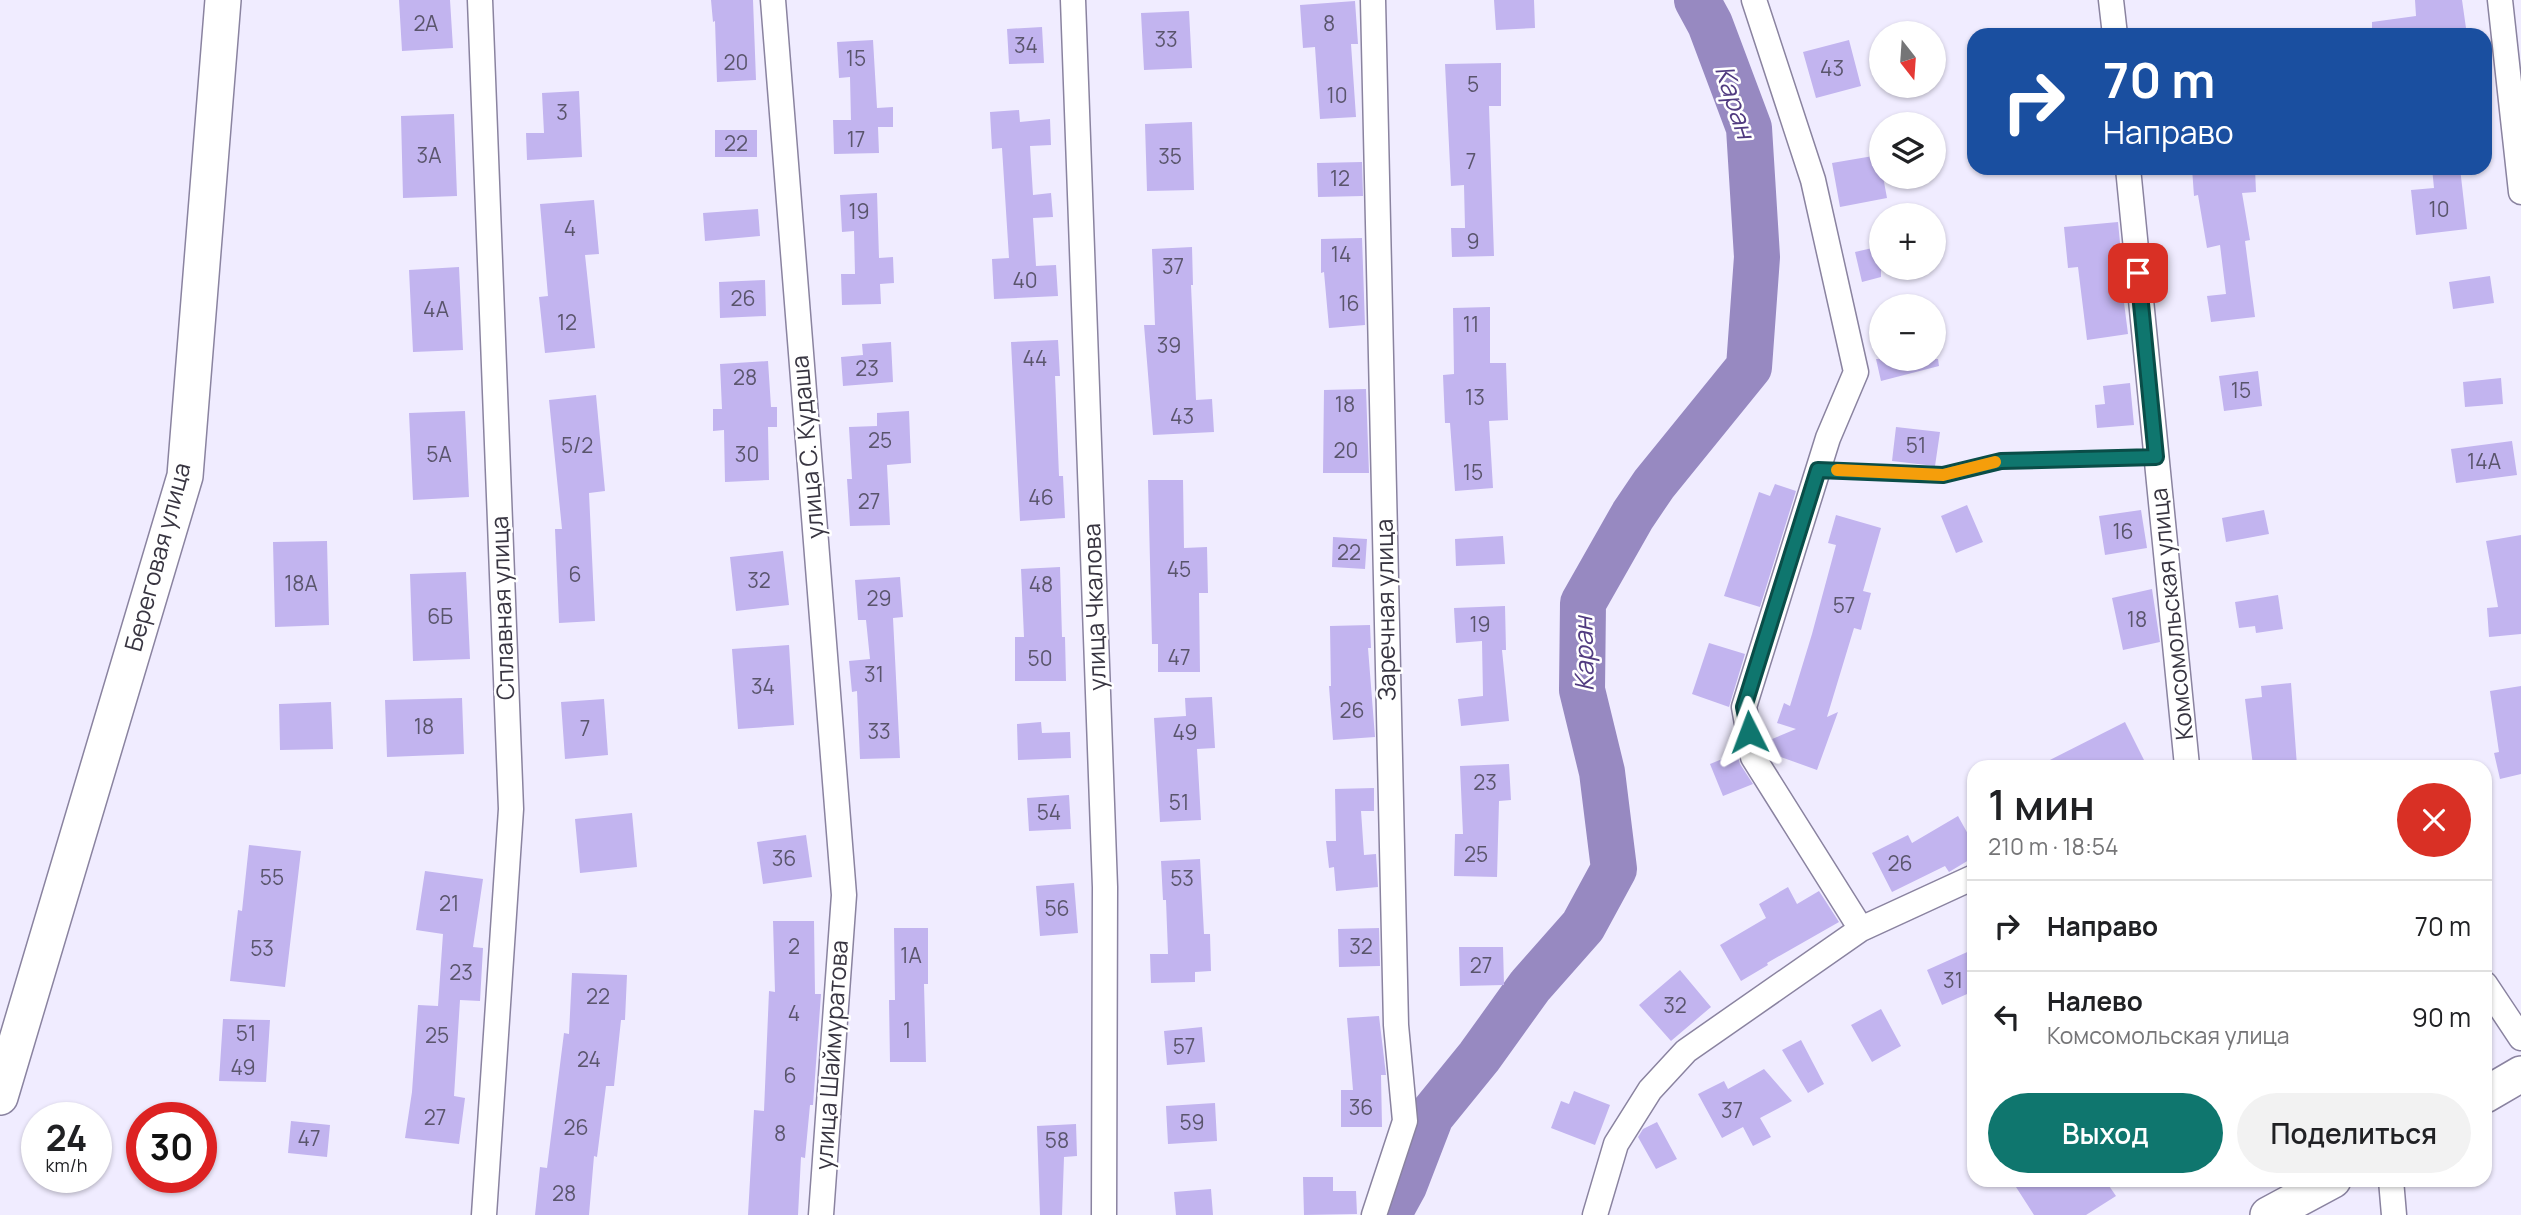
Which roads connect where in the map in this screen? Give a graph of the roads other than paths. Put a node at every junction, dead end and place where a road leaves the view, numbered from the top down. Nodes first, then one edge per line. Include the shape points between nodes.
1 (223, 0) edge
2 (480, 0) edge
3 (773, 0) edge
4 (1073, 0) edge
5 (1373, 0) edge
6 (1754, 0) edge
7 (2111, 0) edge
8 (2500, 0) edge
9 (2114, 28) edge
10 (2129, 175) edge
11 (2521, 192) edge
12 (2156, 457) junction
13 (1818, 470) junction
14 (2185, 760) edge
15 (1967, 880) edge
16 (844, 895) joint
17 (1861, 929) junction
18 (2492, 994) edge
19 (2521, 1038) edge
20 (2521, 1074) edge
21 (2492, 1091) edge
22 (0, 1097) edge
23 (2320, 1187) edge
24 (2392, 1187) edge
25 (484, 1215) edge
26 (821, 1215) edge
27 (1104, 1215) edge
28 (1374, 1215) edge
29 (1595, 1215) edge
30 (2268, 1215) edge
31 (2394, 1215) edge

1 - 22 main road, Береговая улица via 185,476
2 - 25 street, Сплавная улица via 511,809
3 - 16 street, улица С. Кудаша
4 - 27 street, улица Чкалова via 1104,873
5 - 28 street, Заречная улица via 1396,1025 1405,1121
6 - 13 street via 1813,180 1856,372
7 - 9 street
8 - 11 street
10 - 12 street, Комсомольская улица
12 - 13 lane via 2001,461 1943,475
12 - 14 street, Комсомольская улица
13 - 17 street via 1744,707 1753,757
15 - 17 street
16 - 26 street, улица Шаймуратова
17 - 29 street via 1686,1051 1650,1090 1616,1144
18 - 19 street
20 - 21 main road
23 - 30 main road
24 - 31 street

